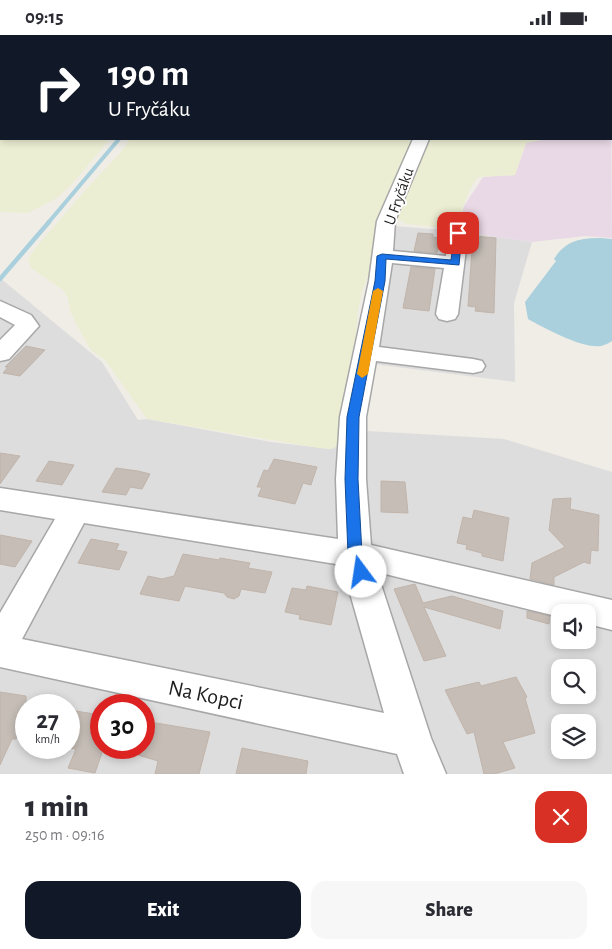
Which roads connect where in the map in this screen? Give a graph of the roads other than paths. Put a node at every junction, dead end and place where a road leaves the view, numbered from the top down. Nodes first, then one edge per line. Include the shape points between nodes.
1 (422, 140) edge
2 (458, 233) dead end
3 (382, 256) junction
4 (456, 263) junction
5 (0, 308) edge
6 (448, 314) dead end
7 (367, 353) junction
8 (0, 354) edge
9 (473, 366) dead end
10 (0, 499) edge
11 (75, 511) junction
12 (355, 554) junction
13 (612, 615) edge
14 (0, 646) edge
15 (0, 651) edge
16 (411, 738) junction
17 (425, 774) edge

1 - 3 street, U Fryčáku via 386,221
2 - 4 street
3 - 4 street
3 - 7 street, U Fryčáku
4 - 6 street
5 - 8 street via 23,320 27,326
7 - 9 street
7 - 12 street, U Fryčáku via 353,417 351,479
10 - 11 street
11 - 12 street
11 - 14 street
12 - 13 street
12 - 16 street
15 - 16 street, Na Kopci
16 - 17 street

